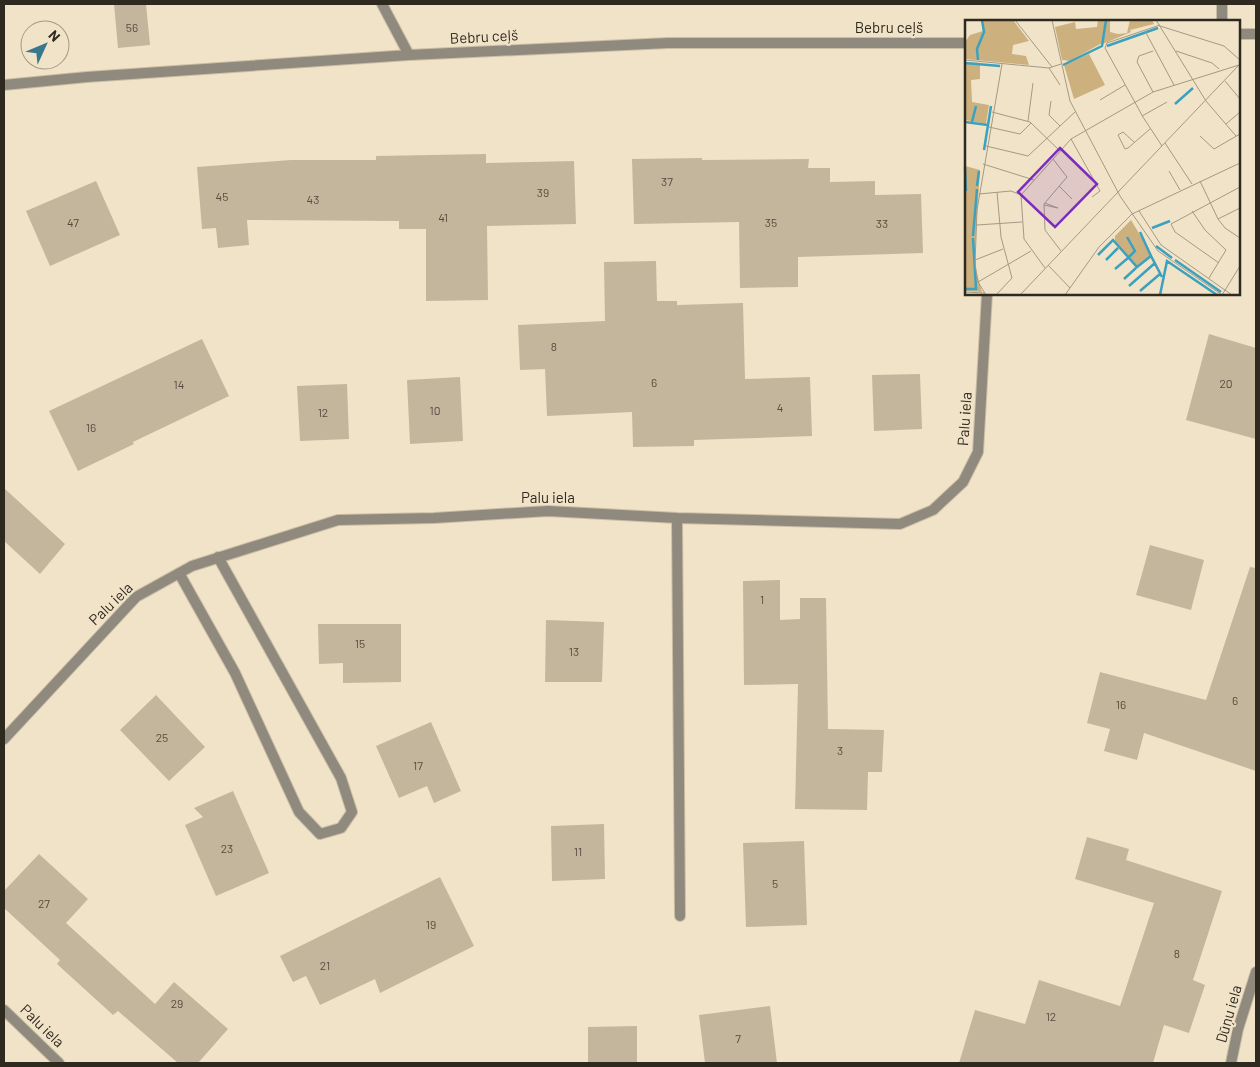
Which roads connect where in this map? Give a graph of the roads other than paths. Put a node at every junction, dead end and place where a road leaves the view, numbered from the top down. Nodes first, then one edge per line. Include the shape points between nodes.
1 (382, 4) edge
2 (1222, 4) edge
3 (1222, 20) edge
4 (1240, 34) edge
5 (1256, 34) edge
6 (965, 43) edge
7 (409, 55) junction
8 (4, 85) edge
9 (987, 295) edge
10 (677, 518) junction
11 (218, 557) junction
12 (179, 573) junction
13 (4, 739) edge
14 (680, 916) dead end
15 (1256, 972) edge
16 (4, 1010) edge
17 (59, 1063) edge
18 (1231, 1063) edge

1 - 7 street
2 - 3 street
4 - 5 street
6 - 7 street, Bebru ceļš via 668,43
7 - 8 street, Bebru ceļš
9 - 10 street, Palu iela via 978,452 963,482 934,510 900,524
10 - 11 street, Palu iela via 548,511 338,520
10 - 14 street
11 - 12 street, Palu iela
11 - 12 street via 341,778 352,812 341,828 320,834 299,812 236,673
12 - 13 street, Palu iela via 136,597
15 - 18 street, Dūņu iela
16 - 17 street, Palu iela

